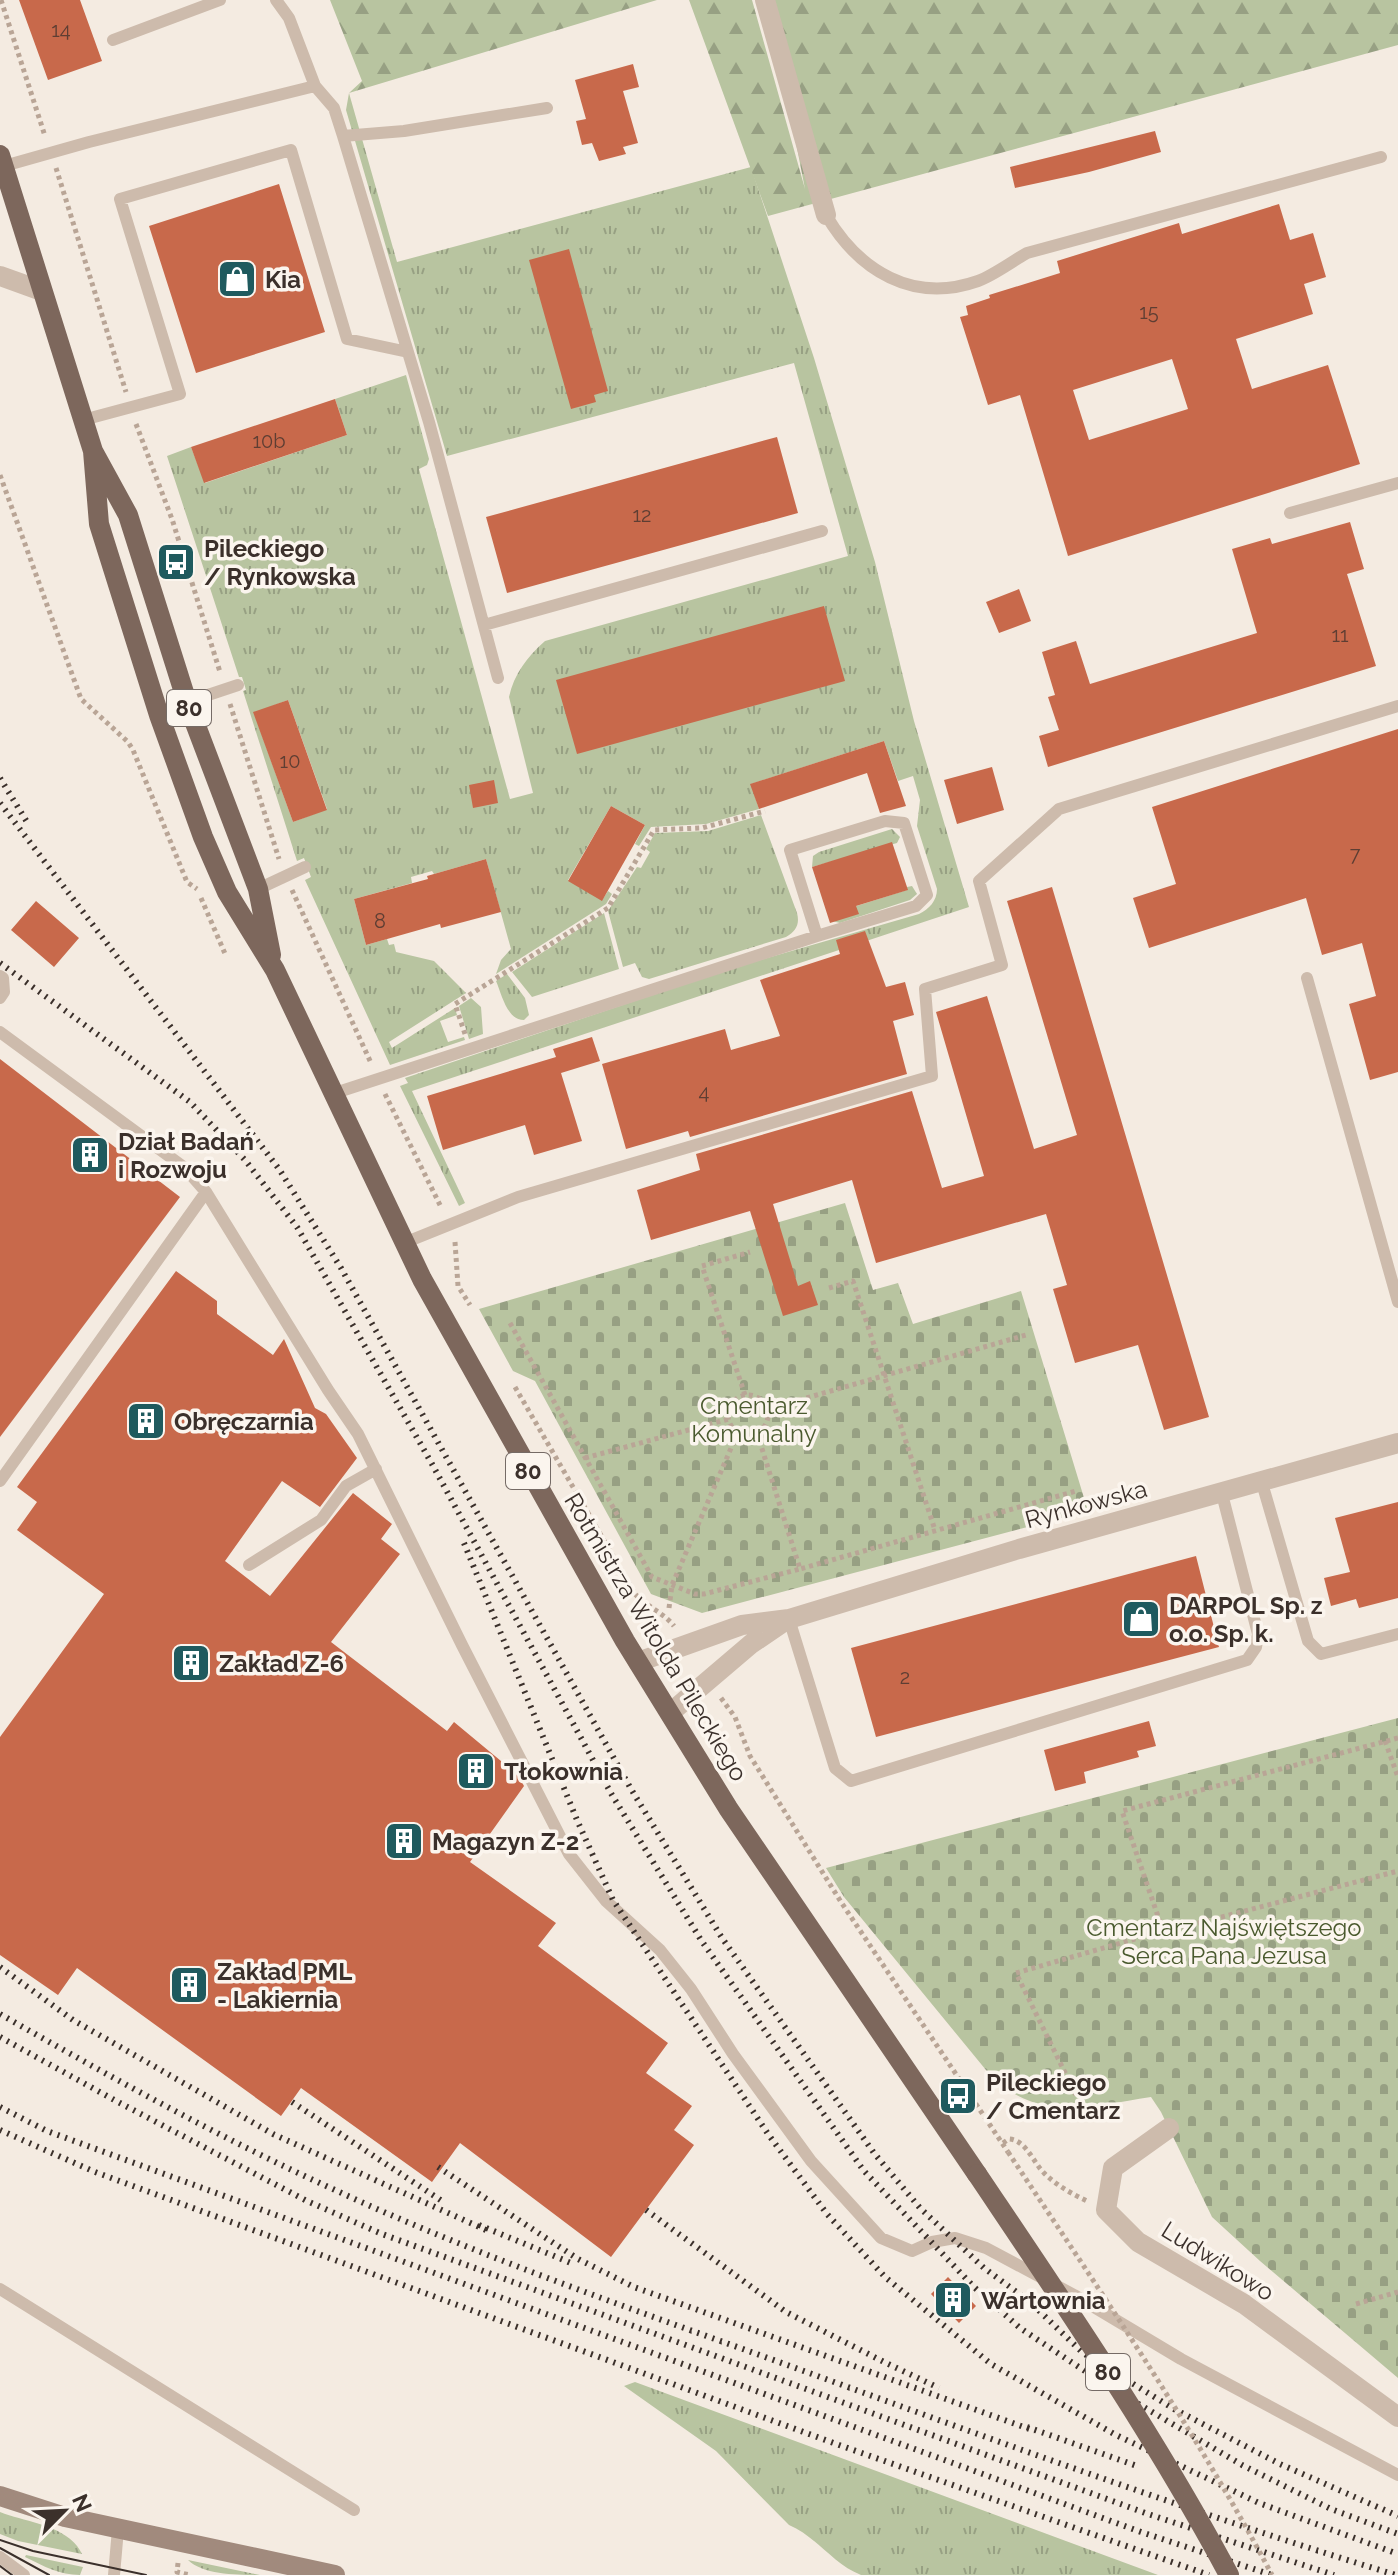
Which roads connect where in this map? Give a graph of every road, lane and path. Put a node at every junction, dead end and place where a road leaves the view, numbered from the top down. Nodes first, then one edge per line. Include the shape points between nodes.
1 (1, 0) edge
2 (220, 0) edge
3 (276, 0) edge
4 (765, 0) edge
5 (113, 40) dead end
6 (315, 86) junction
7 (547, 108) dead end
8 (343, 136) junction
9 (50, 152) junction
10 (1381, 157) dead end
11 (2, 161) edge
12 (826, 215) joint
13 (0, 276) edge
14 (42, 291) junction
15 (408, 352) junction
16 (130, 407) junction
17 (83, 420) junction
18 (93, 451) junction
19 (0, 475) edge
20 (1398, 483) edge
21 (1290, 513) dead end
22 (822, 531) dead end
23 (484, 625) junction
24 (498, 678) dead end
25 (232, 687) junction
26 (187, 702) junction
27 (1398, 706) edge
28 (765, 811) dead end
29 (305, 867) dead end
30 (286, 876) junction
31 (258, 889) junction
32 (817, 936) junction
33 (226, 956) dead end
34 (275, 970) junction
35 (0, 976) edge
36 (1307, 978) dead end
37 (0, 998) edge
38 (0, 1032) edge
39 (470, 1049) junction
40 (378, 1079) junction
41 (332, 1094) junction
42 (206, 1192) junction
43 (449, 1223) junction
44 (404, 1243) junction
45 (750, 1252) dead end
46 (829, 1288) dead end
47 (1398, 1302) edge
48 (470, 1305) dead end
49 (510, 1323) dead end
50 (1026, 1335) dead end
51 (884, 1375) junction
52 (515, 1387) dead end
53 (745, 1395) junction
54 (768, 1409) junction
55 (729, 1419) junction
56 (738, 1432) junction
57 (757, 1433) junction
58 (1398, 1443) edge
59 (585, 1458) junction
60 (376, 1469) junction
61 (0, 1481) edge
62 (1262, 1483) junction
63 (1076, 1491) dead end
64 (1222, 1494) junction
65 (935, 1530) junction
66 (249, 1565) dead end
67 (800, 1569) junction
68 (672, 1585) junction
69 (669, 1608) dead end
70 (789, 1619) junction
71 (676, 1628) dead end
72 (1398, 1634) edge
73 (638, 1662) junction
74 (721, 1698) dead end
75 (670, 1713) junction
76 (1398, 1738) edge
77 (1385, 1741) junction
78 (1398, 1777) edge
79 (1398, 1871) edge
80 (1163, 1931) junction
81 (1076, 2095) dead end
82 (1169, 2128) dead end
83 (1002, 2144) junction
84 (1106, 2210) junction
85 (0, 2289) edge
86 (1398, 2292) edge
87 (1356, 2304) dead end
88 (1398, 2417) edge
89 (1398, 2475) edge
90 (0, 2496) edge
91 (354, 2510) dead end
92 (118, 2529) junction
93 (0, 2557) edge
94 (24, 2575) edge
95 (114, 2575) edge
96 (335, 2575) edge
97 (1229, 2575) edge
98 (1272, 2575) edge

1 - 9 path
2 - 5 lane
3 - 6 lane via 289,18
4 - 12 street
6 - 8 lane via 334,108
6 - 9 lane
7 - 8 lane
8 - 15 lane
9 - 11 lane
9 - 16 path
10 - 12 lane via 1027,253 978,281 944,288 920,290 872,269 839,238
11 - 14 main road, Rotmistrza Witolda Pileckiego / 80
13 - 14 street
14 - 17 main road, Rotmistrza Witolda Pileckiego / 80
15 - 16 lane via 347,339 291,150 120,199 180,394
15 - 23 lane
16 - 17 lane
16 - 25 path
17 - 18 main road, Rotmistrza Witolda Pileckiego / 80
18 - 26 main road, Rotmistrza Witolda Pileckiego / 80 via 128,515
18 - 34 main road, Rotmistrza Witolda Pileckiego / 80 via 99,524 159,715 227,892
19 - 33 path via 81,699 133,750 187,882 196,886
20 - 21 lane
22 - 23 lane
23 - 24 lane
25 - 26 lane
25 - 30 path
26 - 31 main road, Rotmistrza Witolda Pileckiego / 80
27 - 43 lane via 1059,809 979,881 1002,965 925,989 932,1076 518,1197
28 - 39 path via 702,828 654,830 608,908 455,1004
29 - 30 lane
30 - 31 lane
30 - 40 path
31 - 34 main road, Rotmistrza Witolda Pileckiego / 80
32 - 32 lane via 790,850 885,821 904,823 927,895 923,902
32 - 39 lane
34 - 41 main road, Rotmistrza Witolda Pileckiego / 80
35 - 37 lane
36 - 47 lane
38 - 42 lane via 185,1168
39 - 40 lane
40 - 41 lane
40 - 43 path
41 - 44 main road, Rotmistrza Witolda Pileckiego / 80
42 - 60 lane
42 - 61 lane
43 - 44 lane
43 - 48 path via 458,1286
44 - 73 main road, Rotmistrza Witolda Pileckiego / 80
45 - 53 path via 702,1266
46 - 51 path via 853,1281
49 - 59 path
50 - 51 path
51 - 54 path
51 - 65 path
52 - 71 path via 635,1594
53 - 54 path via 763,1401
53 - 55 path via 730,1406
54 - 57 path via 768,1419
55 - 56 path
55 - 59 path
56 - 57 path
56 - 68 path
57 - 67 path
58 - 62 street, Rynkowska
59 - 68 path via 648,1572
60 - 66 lane via 346,1486 321,1520
60 - 89 lane via 569,1854 606,1901 668,1959 811,2161 881,2238 912,2251 955,2238 986,2248
62 - 64 street, Rynkowska
62 - 72 lane via 1308,1641 1321,1654
63 - 65 path
64 - 70 street, Rynkowska
64 - 70 lane via 1258,1634 1247,1660 851,1781 835,1768
65 - 67 path
67 - 68 path via 704,1594
68 - 69 path
70 - 73 street, Rynkowska via 742,1625
70 - 75 street, Rynkowska
73 - 75 main road, Rotmistrza Witolda Pileckiego / 80
74 - 83 path via 735,1717 750,1756 841,1902
75 - 97 main road, Rotmistrza Witolda Pileckiego / 80, bridge via 771,1875 1099,2358
76 - 77 path
77 - 78 path
77 - 80 path via 1122,1811
79 - 80 path
80 - 81 path via 1016,1973
82 - 84 street via 1113,2168
83 - 84 path via 1009,2139 1020,2142 1044,2173 1073,2195
83 - 98 path, bridge via 1166,2392
84 - 88 street, Ludwikowo via 1138,2242 1244,2304
85 - 91 lane
86 - 87 path
90 - 92 street
92 - 95 lane
92 - 96 street
93 - 94 lane

